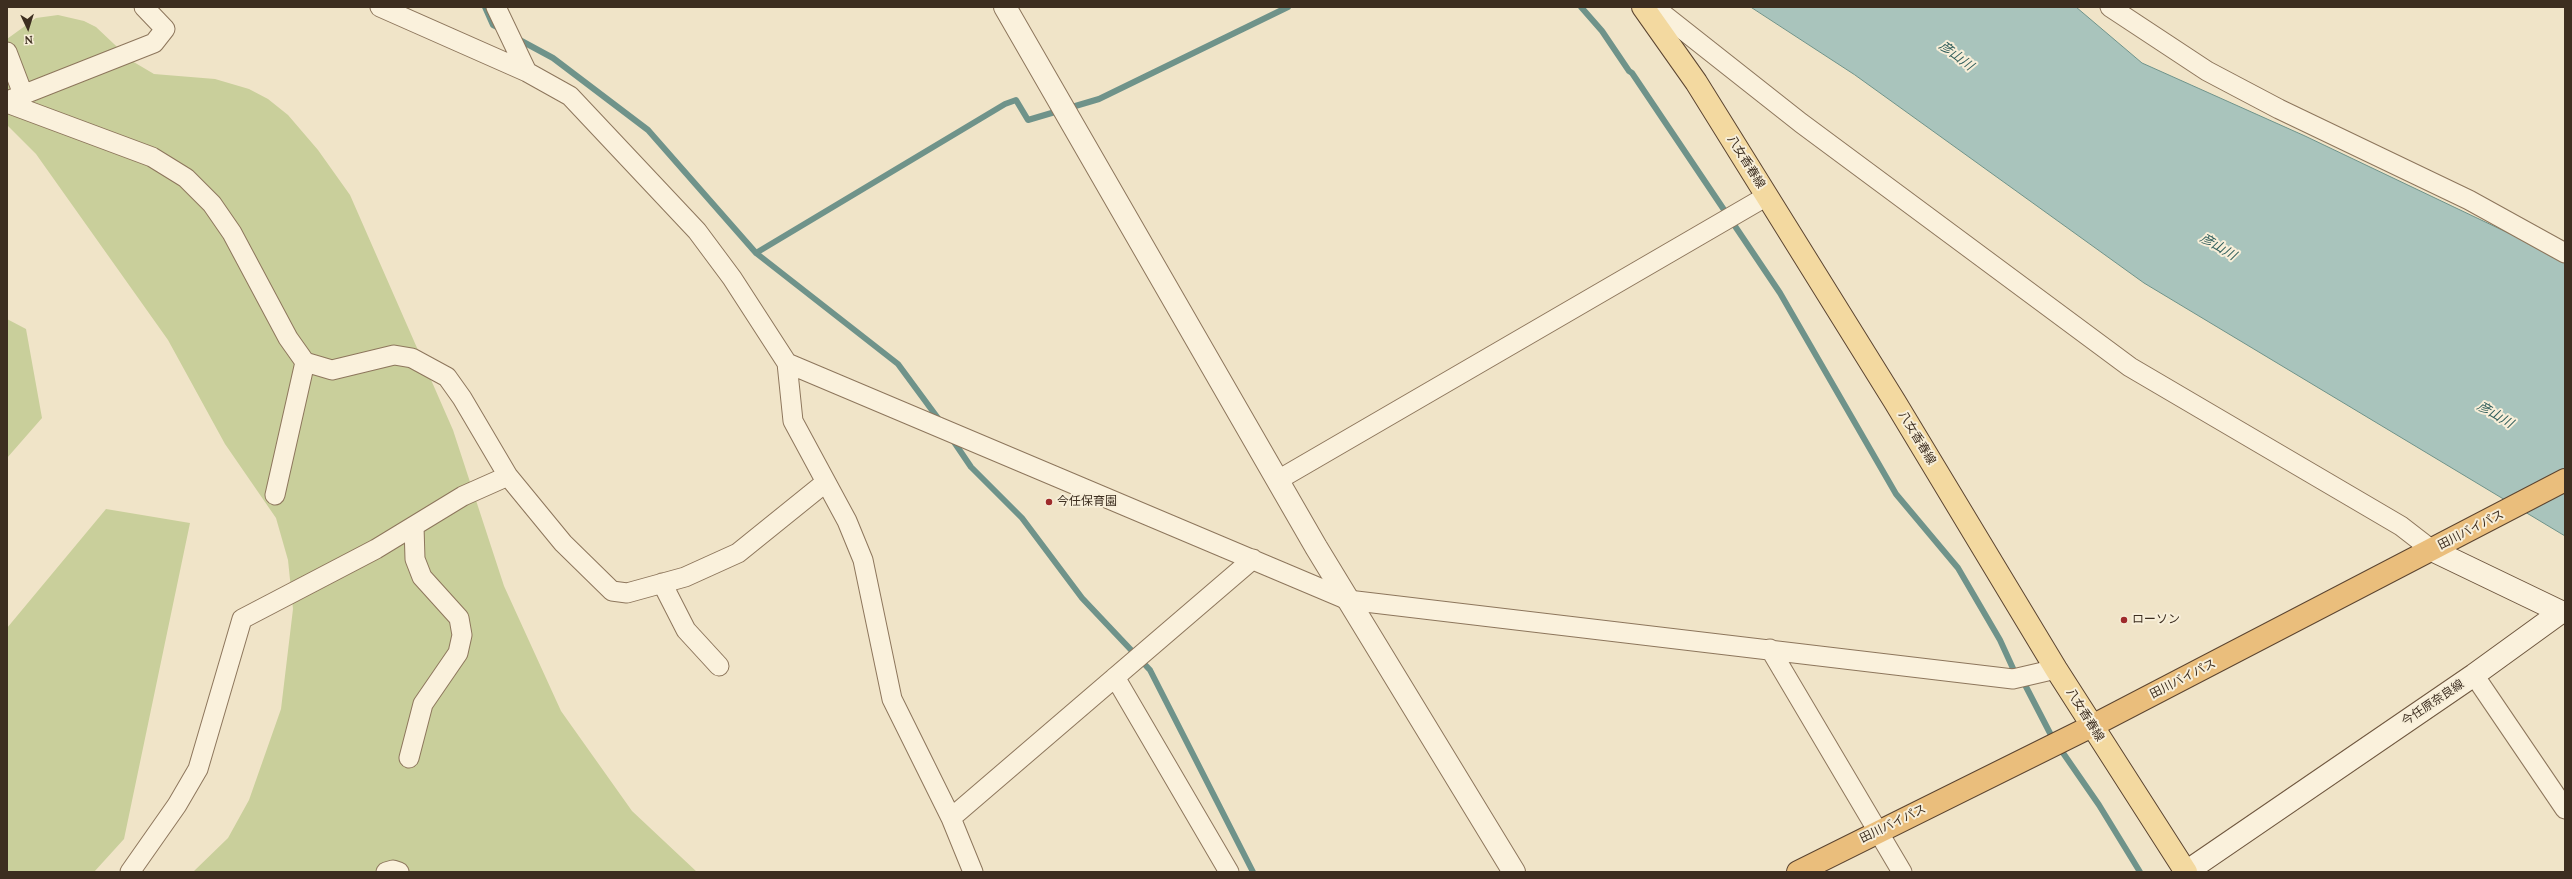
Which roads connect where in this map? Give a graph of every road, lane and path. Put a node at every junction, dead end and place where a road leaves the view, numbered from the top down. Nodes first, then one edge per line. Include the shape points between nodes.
1 (144, 7) edge
2 (380, 7) edge
3 (496, 7) edge
4 (1005, 7) edge
5 (1643, 7) edge
6 (1654, 7) edge
7 (2110, 7) edge
8 (7, 52) edge
9 (527, 72) junction
10 (12, 99) edge
11 (1767, 196) junction
12 (2565, 253) edge
13 (306, 362) junction
14 (787, 363) junction
15 (508, 476) junction
16 (1278, 480) junction
17 (2565, 480) edge
18 (826, 482) junction
19 (275, 495) dead end
20 (414, 526) junction
21 (2441, 545) junction
22 (1253, 559) junction
23 (662, 583) junction
24 (1348, 600) junction
25 (2563, 613) edge
26 (1770, 649) junction
27 (719, 666) dead end
28 (2056, 669) junction
29 (2474, 675) junction
30 (1115, 677) junction
31 (2092, 726) junction
32 (409, 758) dead end
33 (2565, 809) edge
34 (950, 818) junction
35 (1878, 831) junction
36 (130, 872) edge
37 (386, 872) edge
38 (399, 872) edge
39 (973, 872) edge
40 (1229, 872) edge
41 (1514, 872) edge
42 (1798, 872) edge
43 (1902, 872) edge
44 (2186, 872) edge

1 - 10 street via 165,29 154,43
2 - 9 street
3 - 9 street
4 - 16 street
5 - 11 main road, 八女香春線 via 1696,82
6 - 21 street via 1801,123 2130,366 2401,526
7 - 12 street via 2214,74 2279,109 2468,200
8 - 10 street
9 - 14 street via 570,96 697,231 732,278
10 - 13 street via 152,157 186,178 212,204 220,216 288,338
11 - 16 street
11 - 28 main road, 八女香春線
13 - 15 street via 332,370 394,355 412,358 447,377
13 - 19 street
14 - 18 street via 793,421
14 - 22 street
15 - 20 street via 463,496
15 - 23 street via 562,543 612,591 627,593
16 - 24 street
17 - 21 highway, 田川バイパス
18 - 23 street via 738,552 685,577
18 - 34 street via 847,521 863,560 892,700
20 - 32 street via 415,559 422,577 459,618 462,635 458,653 422,704
20 - 36 street via 376,549 242,619 198,769
21 - 25 street, 今任原奈良線
21 - 31 highway, 田川バイパス
22 - 24 street
22 - 30 street
23 - 27 street via 686,630
24 - 26 street
24 - 41 street
25 - 29 street, 今任原奈良線
26 - 28 street via 2013,679
26 - 35 street
28 - 31 main road, 八女香春線
29 - 33 street
29 - 44 street, 今任原奈良線
30 - 34 street
30 - 40 street
31 - 35 highway, 田川バイパス
31 - 44 main road, 八女香春線
34 - 39 street
35 - 42 highway, 田川バイパス
35 - 43 street
37 - 38 street

